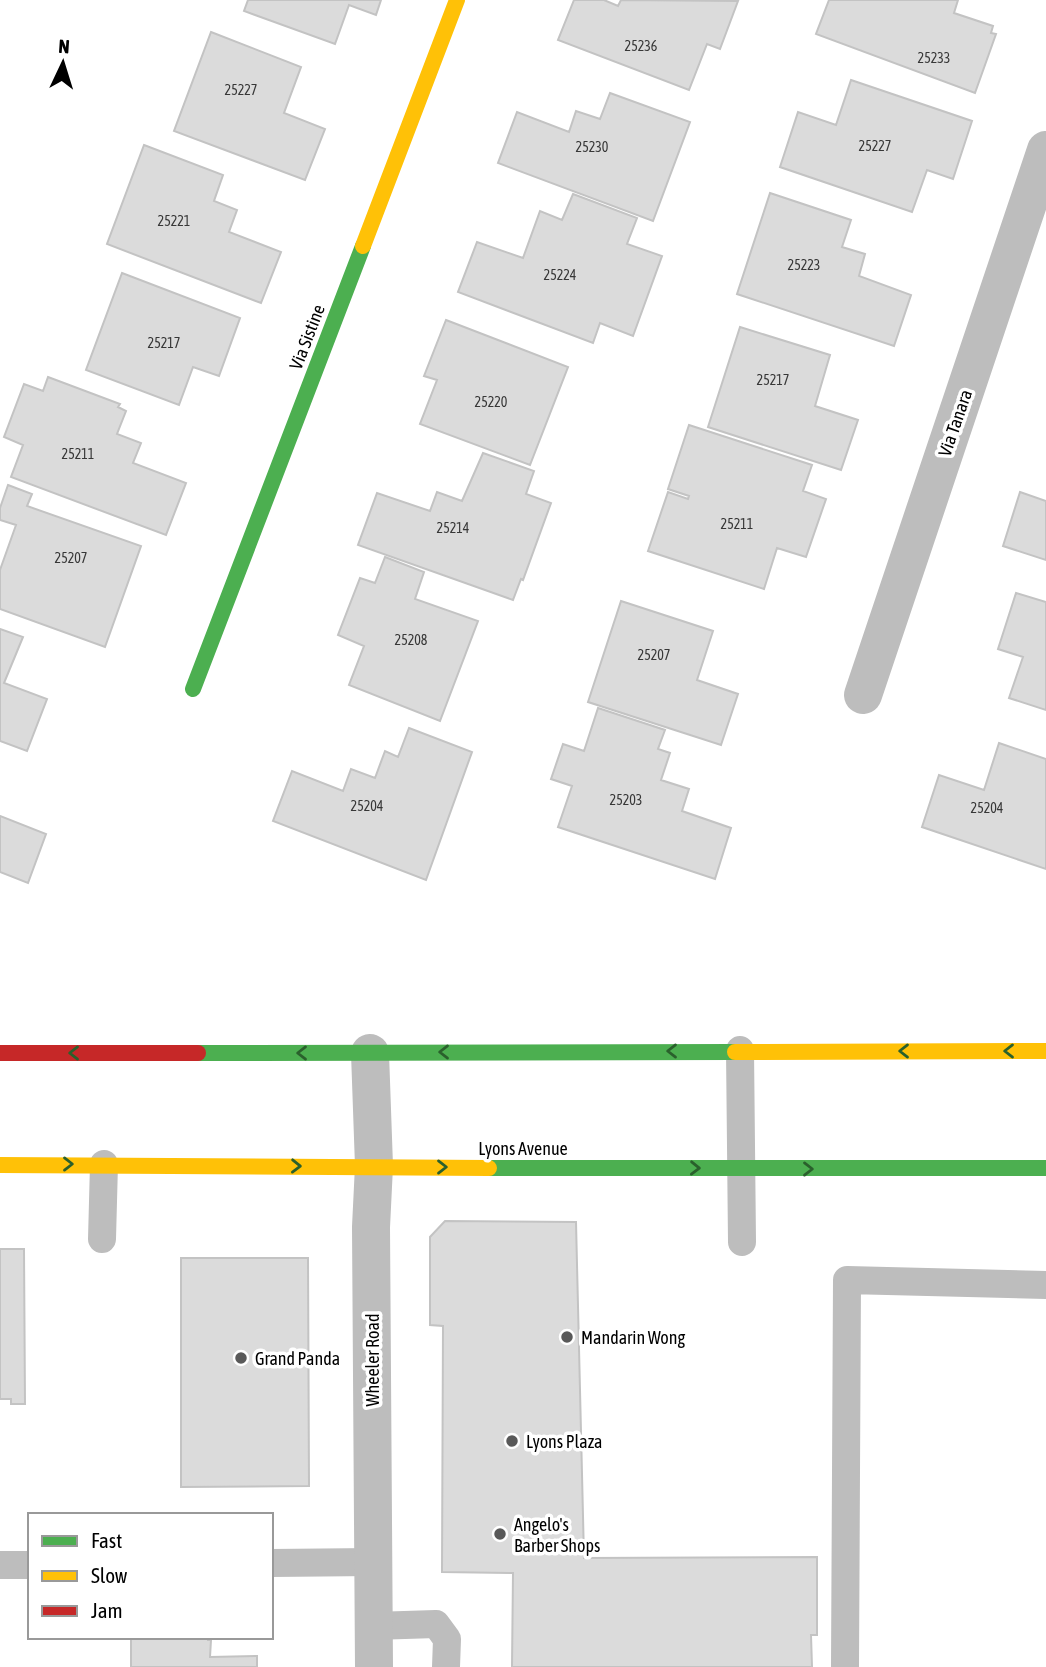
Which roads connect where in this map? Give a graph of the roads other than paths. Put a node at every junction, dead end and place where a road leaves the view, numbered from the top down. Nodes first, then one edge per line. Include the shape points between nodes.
1 (457, 0) edge
2 (1046, 150) edge
3 (192, 689) dead end
4 (863, 695) dead end
5 (740, 1050) junction
6 (1046, 1051) edge
7 (0, 1053) edge
8 (370, 1053) junction
9 (104, 1164) junction
10 (0, 1165) edge
11 (373, 1166) junction
12 (1046, 1168) edge
13 (740, 1169) junction
14 (102, 1239) dead end
15 (742, 1241) dead end
16 (1046, 1285) edge
17 (373, 1562) junction
18 (273, 1563) edge
19 (28, 1564) edge
20 (0, 1565) edge
21 (373, 1626) junction
22 (374, 1667) edge
23 (446, 1667) edge
24 (845, 1667) edge

1 - 3 main road, Via Sistine
2 - 4 street, Via Tanara
6 -> 5 main road
5 -> 8 main road
5 - 13 lane
8 -> 7 main road
8 - 11 street, Wheeler Road
10 -> 9 main road, Lyons Avenue
9 -> 11 main road, Lyons Avenue
9 - 14 lane
11 -> 13 main road, Lyons Avenue
11 - 17 street, Wheeler Road
13 -> 12 main road, Lyons Avenue
13 - 15 lane
16 - 24 lane via 847,1280
17 - 18 lane
17 - 21 street, Wheeler Road
19 - 20 lane
21 - 22 street, Wheeler Road
21 - 23 lane via 436,1624 447,1639

